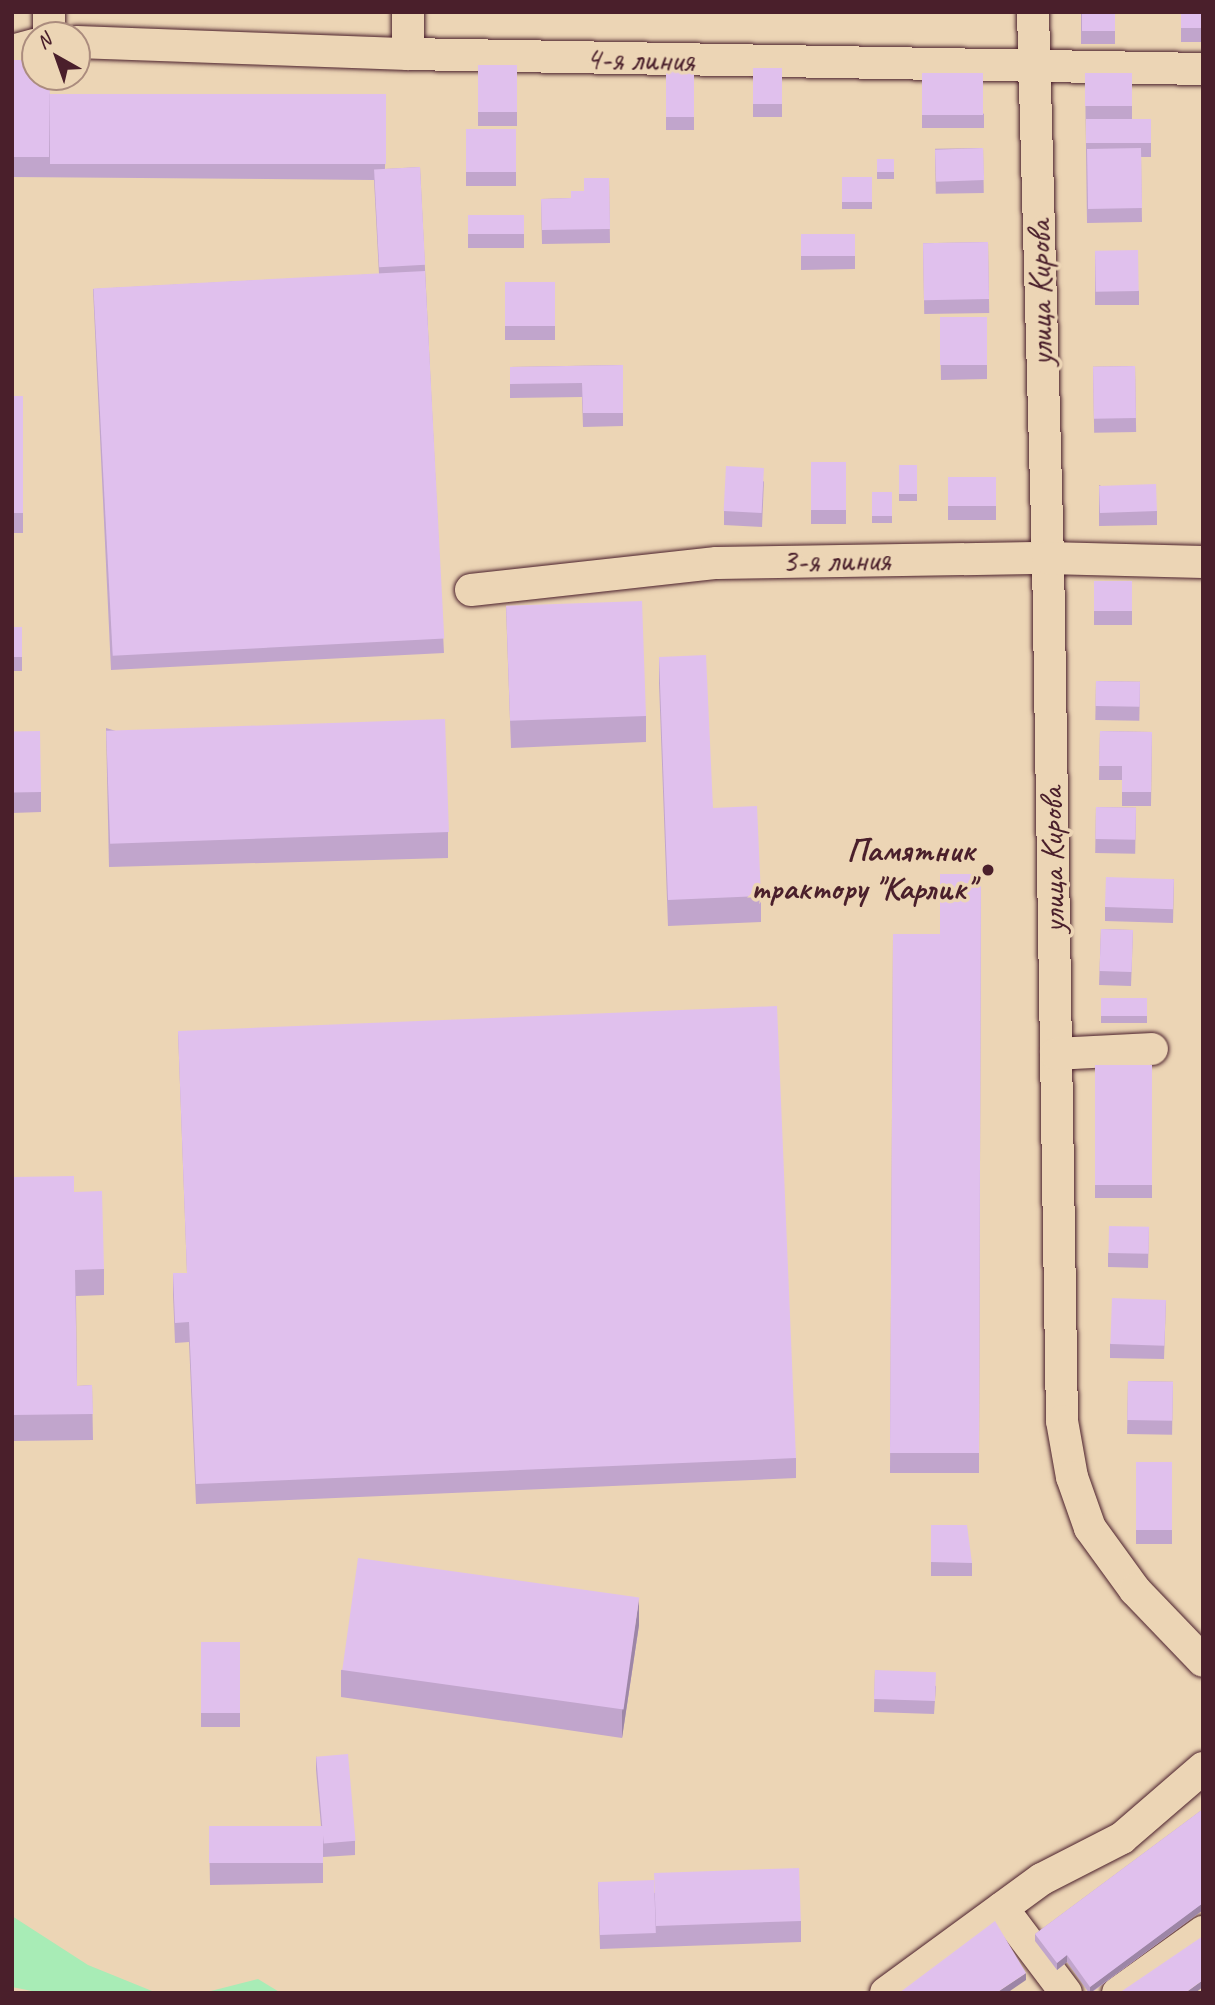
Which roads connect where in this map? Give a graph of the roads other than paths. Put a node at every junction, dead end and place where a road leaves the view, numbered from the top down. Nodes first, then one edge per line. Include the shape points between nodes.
1 (408, 12) edge
2 (1033, 12) edge
3 (91, 43) edge
4 (408, 54) junction
5 (1035, 69) junction
6 (1203, 69) edge
7 (1048, 558) junction
8 (1203, 562) edge
9 (471, 590) dead end
10 (1152, 1049) dead end
11 (1056, 1054) junction
12 (1203, 1661) edge
13 (1203, 1768) edge
14 (1002, 1908) junction
15 (1203, 1932) edge
16 (1052, 1988) edge
17 (886, 1993) edge
18 (1118, 1993) edge

1 - 4 street
2 - 5 street, улица Кирова
3 - 4 street, 4-я линия
4 - 5 street, 4-я линия
5 - 6 street, 4-я линия
5 - 7 street, улица Кирова
7 - 8 street, 3-я линия
7 - 9 street, 3-я линия via 717,563
7 - 11 street, улица Кирова
10 - 11 street
11 - 12 street, улица Кирова via 1062,1421 1072,1477 1082,1511 1106,1554
13 - 14 street via 1122,1839 1042,1879
14 - 16 street
14 - 17 street
15 - 18 street

